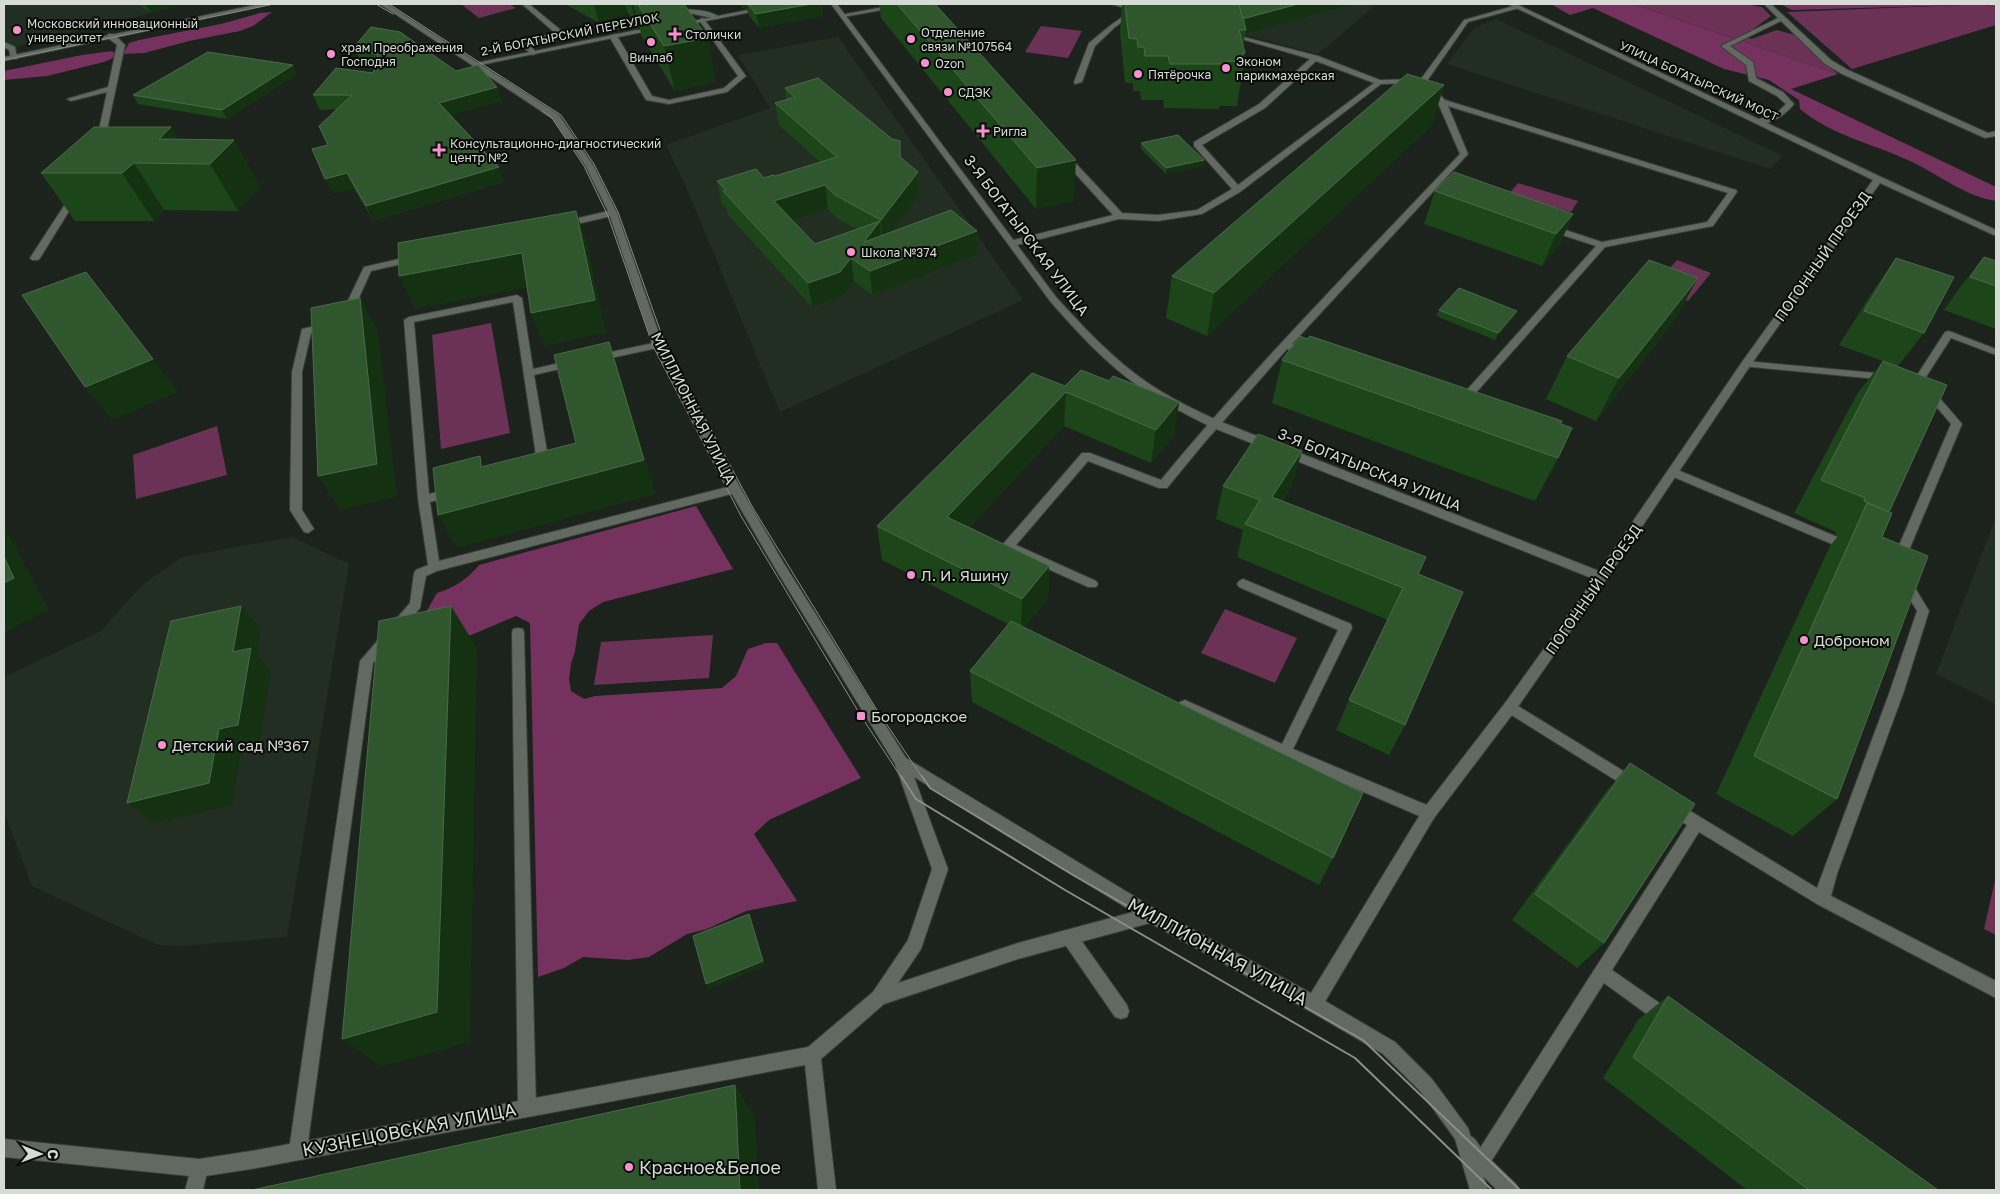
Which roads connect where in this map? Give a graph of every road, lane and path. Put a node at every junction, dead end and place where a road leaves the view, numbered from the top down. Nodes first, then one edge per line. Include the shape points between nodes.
1 (269, 4) edge
2 (383, 4) edge
3 (525, 4) edge
4 (639, 4) edge
5 (788, 4) edge
6 (834, 4) edge
7 (912, 4) edge
8 (1114, 4) edge
9 (1767, 4) edge
10 (1514, 5) edge
11 (1139, 9) junction
12 (1148, 12) edge
13 (843, 14) junction
14 (717, 17) junction
15 (1783, 18) junction
16 (702, 20) junction
17 (675, 25) edge
18 (666, 26) edge
19 (1223, 32) edge
20 (111, 36) junction
21 (614, 36) junction
22 (4, 44) edge
23 (533, 53) junction
24 (14, 57) junction
25 (1316, 58) junction
26 (4, 59) edge
27 (474, 64) junction
28 (1423, 81) junction
29 (1078, 82) dead end
30 (1379, 82) junction
31 (111, 89) junction
32 (71, 99) dead end
33 (1442, 102) junction
34 (1760, 122) junction
35 (1996, 133) edge
36 (1060, 151) edge
37 (97, 156) edge
38 (1878, 179) junction
39 (79, 189) edge
40 (1236, 190) junction
41 (613, 213) junction
42 (1119, 216) junction
43 (1539, 224) edge
44 (556, 226) edge
45 (1996, 233) edge
46 (1013, 243) junction
47 (1602, 245) junction
48 (429, 255) edge
49 (35, 258) dead end
50 (658, 345) junction
51 (1285, 345) junction
52 (1996, 352) edge
53 (1322, 358) edge
54 (1746, 364) junction
55 (529, 373) junction
56 (1910, 379) junction
57 (1448, 404) edge
58 (1215, 424) junction
59 (1673, 472) junction
60 (535, 473) edge
61 (734, 489) junction
62 (461, 490) edge
63 (424, 499) junction
64 (308, 529) dead end
65 (1860, 552) edge
66 (434, 567) junction
67 (1602, 577) junction
68 (1092, 584) dead end
69 (1243, 584) dead end
70 (518, 633) dead end
71 (1172, 700) edge
72 (1510, 707) junction
73 (1285, 752) junction
74 (901, 762) junction
75 (1429, 813) junction
76 (1696, 824) junction
77 (1822, 899) junction
78 (1151, 915) junction
79 (1070, 938) junction
80 (1602, 972) junction
81 (1996, 990) edge
82 (879, 998) junction
83 (1314, 1004) junction
84 (1121, 1011) dead end
85 (1675, 1024) edge
86 (812, 1055) junction
87 (527, 1107) junction
88 (1462, 1134) junction
89 (4, 1148) edge
90 (298, 1150) junction
91 (1481, 1162) junction
92 (199, 1168) junction
93 (194, 1190) edge
94 (827, 1190) edge
95 (1479, 1190) edge
96 (1510, 1190) edge

1 - 20 street
2 - 27 street, МИЛЛИОННАЯ УЛИЦА
3 - 23 street via 559,32 527,46
4 - 14 street via 650,9 684,10
5 - 14 street, 2-Й БОГАТЫРСКИЙ ПЕРЕУЛОК
6 - 13 street, 3-Я БОГАТЫРСКАЯ УЛИЦА
7 - 13 street
8 - 11 street
9 - 15 street
10 - 28 street via 1466,21
10 - 34 street, УЛИЦА БОГАТЫРСКИЙ МОСТ
11 - 12 street
11 - 29 street via 1092,44
13 - 46 street, 3-Я БОГАТЫРСКАЯ УЛИЦА
14 - 16 street, 2-Й БОГАТЫРСКИЙ ПЕРЕУЛОК
15 - 34 street via 1725,46 1750,64 1752,79 1780,94 1790,104 1781,114
15 - 35 street via 1828,62 1846,72 1988,136
16 - 17 street, 2-Й БОГАТЫРСКИЙ ПЕРЕУЛОК
16 - 21 street via 742,76 727,90 669,102 649,98
18 - 21 street, 2-Й БОГАТЫРСКИЙ ПЕРЕУЛОК
19 - 25 street
20 - 24 street
20 - 31 street via 121,45
21 - 23 street, 2-Й БОГАТЫРСКИЙ ПЕРЕУЛОК
22 - 24 street via 12,49
23 - 27 street, 2-Й БОГАТЫРСКИЙ ПЕРЕУЛОК
24 - 26 street
25 - 30 street
25 - 40 street via 1262,106 1198,144
27 - 41 street, МИЛЛИОННАЯ УЛИЦА via 556,116 588,165
28 - 30 street
28 - 33 street
30 - 40 street
31 - 32 street
31 - 37 street
33 - 47 street via 1734,192 1710,224
33 - 51 street via 1464,154 1436,190
34 - 38 street, УЛИЦА БОГАТЫРСКИЙ МОСТ
36 - 42 street
38 - 45 street, УЛИЦА БОГАТЫРСКИЙ МОСТ
38 - 54 street, ПОГОННЫЙ ПРОЕЗД
39 - 49 street
40 - 42 street via 1199,212 1158,218
41 - 44 street
41 - 50 street, МИЛЛИОННАЯ УЛИЦА
42 - 46 street
43 - 47 street
46 - 58 street, 3-Я БОГАТЫРСКАЯ УЛИЦА via 1053,299 1084,334 1136,379 1183,409
47 - 57 street via 1457,407
48 - 64 street via 368,269 339,323 306,331 297,372 296,510
50 - 55 street
50 - 61 street, МИЛЛИОННАЯ УЛИЦА
51 - 53 street
51 - 58 street
52 - 56 street via 1949,334
54 - 56 street
54 - 59 street, ПОГОННЫЙ ПРОЕЗД
55 - 60 street via 544,471
55 - 63 street via 517,298 409,320
56 - 77 street via 1957,424 1891,565 1923,611
58 - 67 street, 3-Я БОГАТЫРСКАЯ УЛИЦА
58 - 68 street via 1163,485 1086,456 1008,546
59 - 65 street
59 - 67 street, ПОГОННЫЙ ПРОЕЗД
61 - 66 street
61 - 74 street, МИЛЛИОННАЯ УЛИЦА
62 - 63 street
63 - 66 street
66 - 90 street via 420,573 416,605 367,661
67 - 72 street, ПОГОННЫЙ ПРОЕЗД
69 - 73 street via 1346,628
70 - 87 street
71 - 73 street
72 - 75 street, ПОГОННЫЙ ПРОЕЗД
72 - 76 street
73 - 75 street
74 - 78 street, МИЛЛИОННАЯ УЛИЦА
74 - 82 street, МИЛЛИОННАЯ УЛИЦА via 940,869 915,944
75 - 83 street, ПОГОННЫЙ ПРОЕЗД
76 - 77 street
76 - 80 street
77 - 81 street
78 - 79 street
78 - 83 street, МИЛЛИОННАЯ УЛИЦА
79 - 82 street via 1018,951
79 - 84 street
80 - 85 street
80 - 91 street
82 - 86 street, МИЛЛИОННАЯ УЛИЦА
83 - 88 street, МИЛЛИОННАЯ УЛИЦА via 1390,1048 1426,1086
86 - 87 street, КУЗНЕЦОВСКАЯ УЛИЦА
86 - 94 street
87 - 90 street, КУЗНЕЦОВСКАЯ УЛИЦА
88 - 91 street
88 - 95 street, МИЛЛИОННАЯ УЛИЦА
89 - 92 street, КУЗНЕЦОВСКАЯ УЛИЦА
90 - 92 street, КУЗНЕЦОВСКАЯ УЛИЦА
91 - 96 street
92 - 93 street

